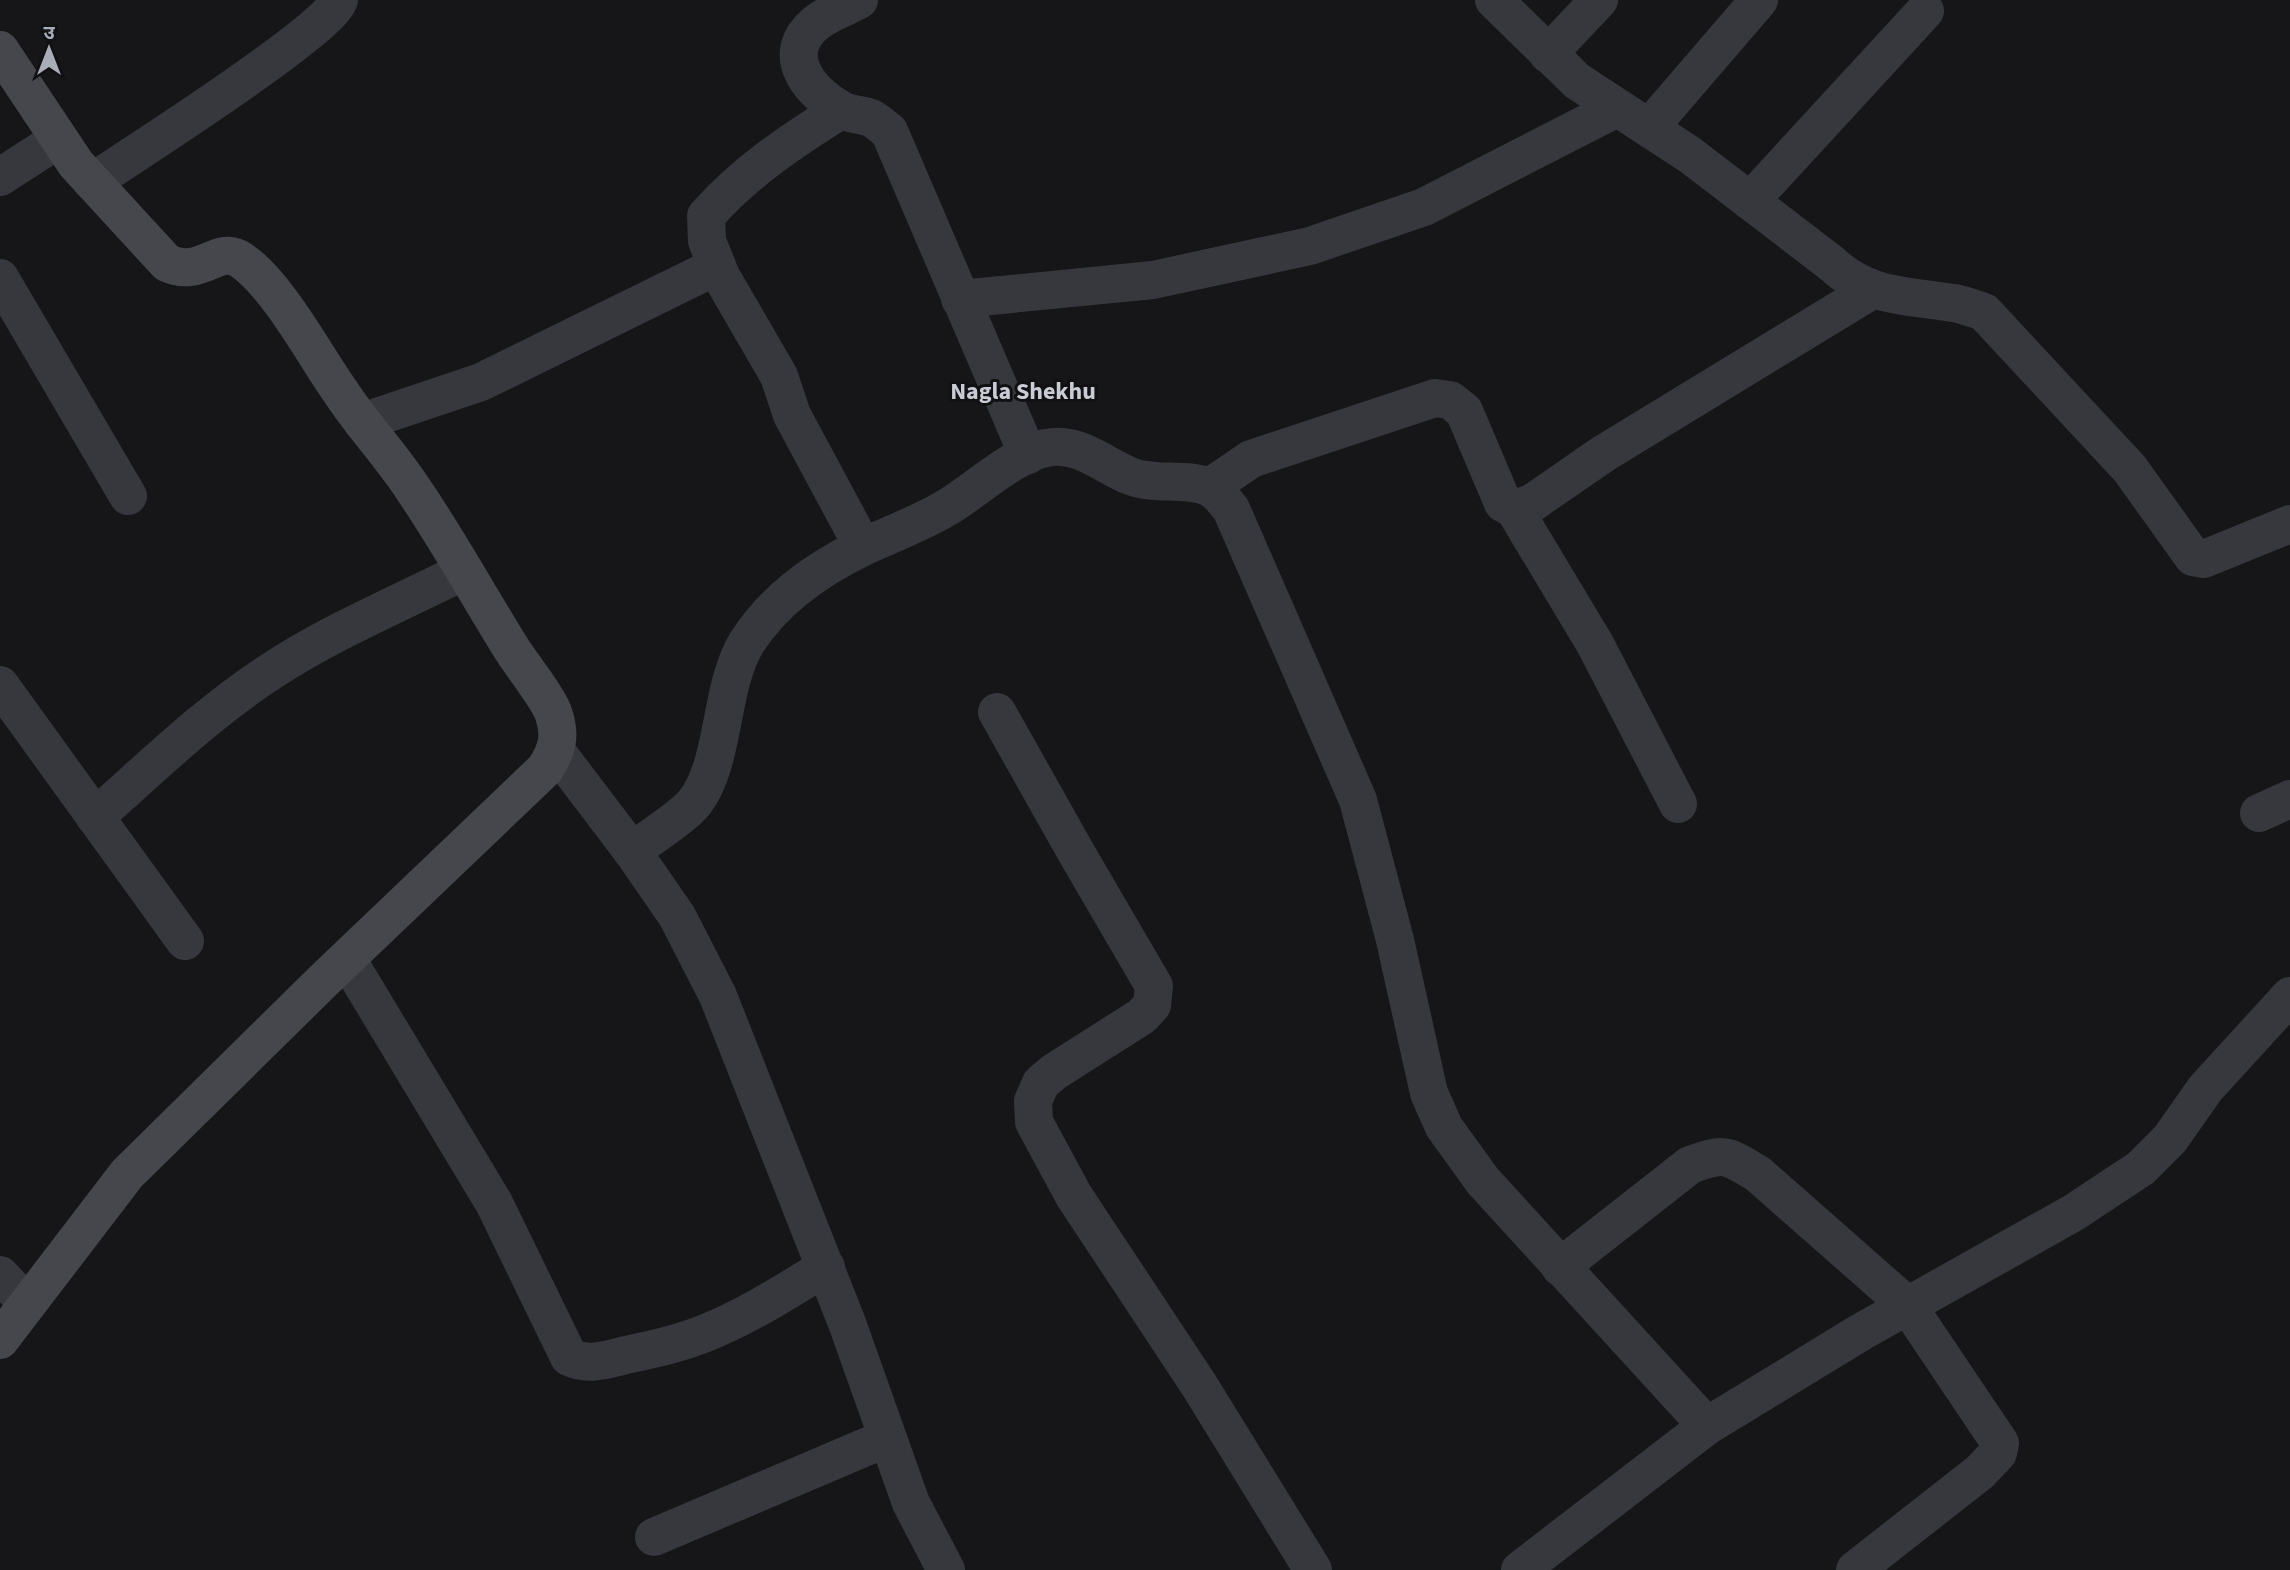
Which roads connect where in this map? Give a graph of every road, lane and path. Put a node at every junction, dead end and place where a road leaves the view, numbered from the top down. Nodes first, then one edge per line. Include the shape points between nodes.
1 (339, 0) edge
2 (859, 0) edge
3 (1494, 0) edge
4 (1599, 0) edge
5 (1759, 0) edge
6 (1925, 12) dead end
7 (0, 50) edge
8 (1548, 54) junction
9 (1617, 108) junction
10 (841, 110) junction
11 (1649, 128) junction
12 (59, 139) junction
13 (0, 177) edge
14 (92, 182) junction
15 (1750, 201) junction
16 (717, 266) junction
17 (0, 278) edge
18 (1872, 290) junction
19 (960, 299) junction
20 (362, 422) junction
21 (1028, 455) junction
22 (1210, 488) junction
23 (128, 496) dead end
24 (1514, 509) junction
25 (2290, 524) edge
26 (863, 547) junction
27 (464, 571) junction
28 (1, 688) edge
29 (997, 712) dead end
30 (556, 751) junction
31 (1678, 804) dead end
32 (95, 817) junction
33 (632, 851) junction
34 (186, 941) dead end
35 (347, 959) junction
36 (2290, 996) edge
37 (826, 1267) junction
38 (1560, 1267) junction
39 (0, 1275) edge
40 (27, 1303) junction
41 (1908, 1306) junction
42 (0, 1340) edge
43 (1707, 1426) junction
44 (887, 1438) junction
45 (654, 1537) dead end
46 (946, 1570) edge
47 (1313, 1570) edge
48 (1520, 1570) edge
49 (1855, 1570) edge

1 - 14 street via 337,8 211,104
2 - 10 street via 816,23 801,40 797,57 816,91
3 - 8 street
4 - 8 street
5 - 11 street
6 - 15 street
7 - 12 street
8 - 9 street
9 - 11 street
9 - 19 street via 1424,207 1310,246 1153,280
10 - 16 street via 724,195 706,216 707,241
10 - 19 street via 872,118 888,131
11 - 15 street
12 - 13 street
12 - 14 street
14 - 20 street via 166,263 179,269 233,255 243,261 276,295
15 - 18 street via 1846,278
16 - 20 street via 481,382
16 - 26 street via 779,376 792,415
17 - 23 street
18 - 24 street via 1603,454 1532,503
18 - 25 street via 1984,312 2130,469 2193,556 2204,559
19 - 21 street
20 - 27 street via 413,488
21 - 22 street via 1047,447 1082,451 1147,481
21 - 26 street via 950,506
22 - 24 street via 1251,459 1435,398 1450,400 1464,411 1503,503
22 - 38 street via 1231,509 1358,800 1429,1093 1444,1127 1483,1181
24 - 31 street via 1595,645
26 - 33 street via 803,582 748,641 737,662 707,783 693,804
27 - 30 street via 554,712
27 - 32 street via 274,669 226,703
28 - 32 street
29 - 47 street via 1154,986 1152,1005 1142,1016 1041,1083 1033,1101 1034,1122 1074,1196 1199,1385
30 - 33 street
30 - 35 street via 545,769
32 - 34 street
33 - 37 street via 677,916 718,996
35 - 37 street via 494,1203 569,1357 582,1363 605,1360 708,1332
35 - 40 street via 127,1174
36 - 41 street via 2141,1168 2073,1213
37 - 44 street
38 - 41 street via 1690,1165 1714,1156 1730,1157 1758,1174
38 - 43 street
39 - 40 street
40 - 42 street
41 - 43 street
41 - 49 street via 2000,1443 1998,1453
43 - 48 street
44 - 45 street
44 - 46 street via 911,1503

